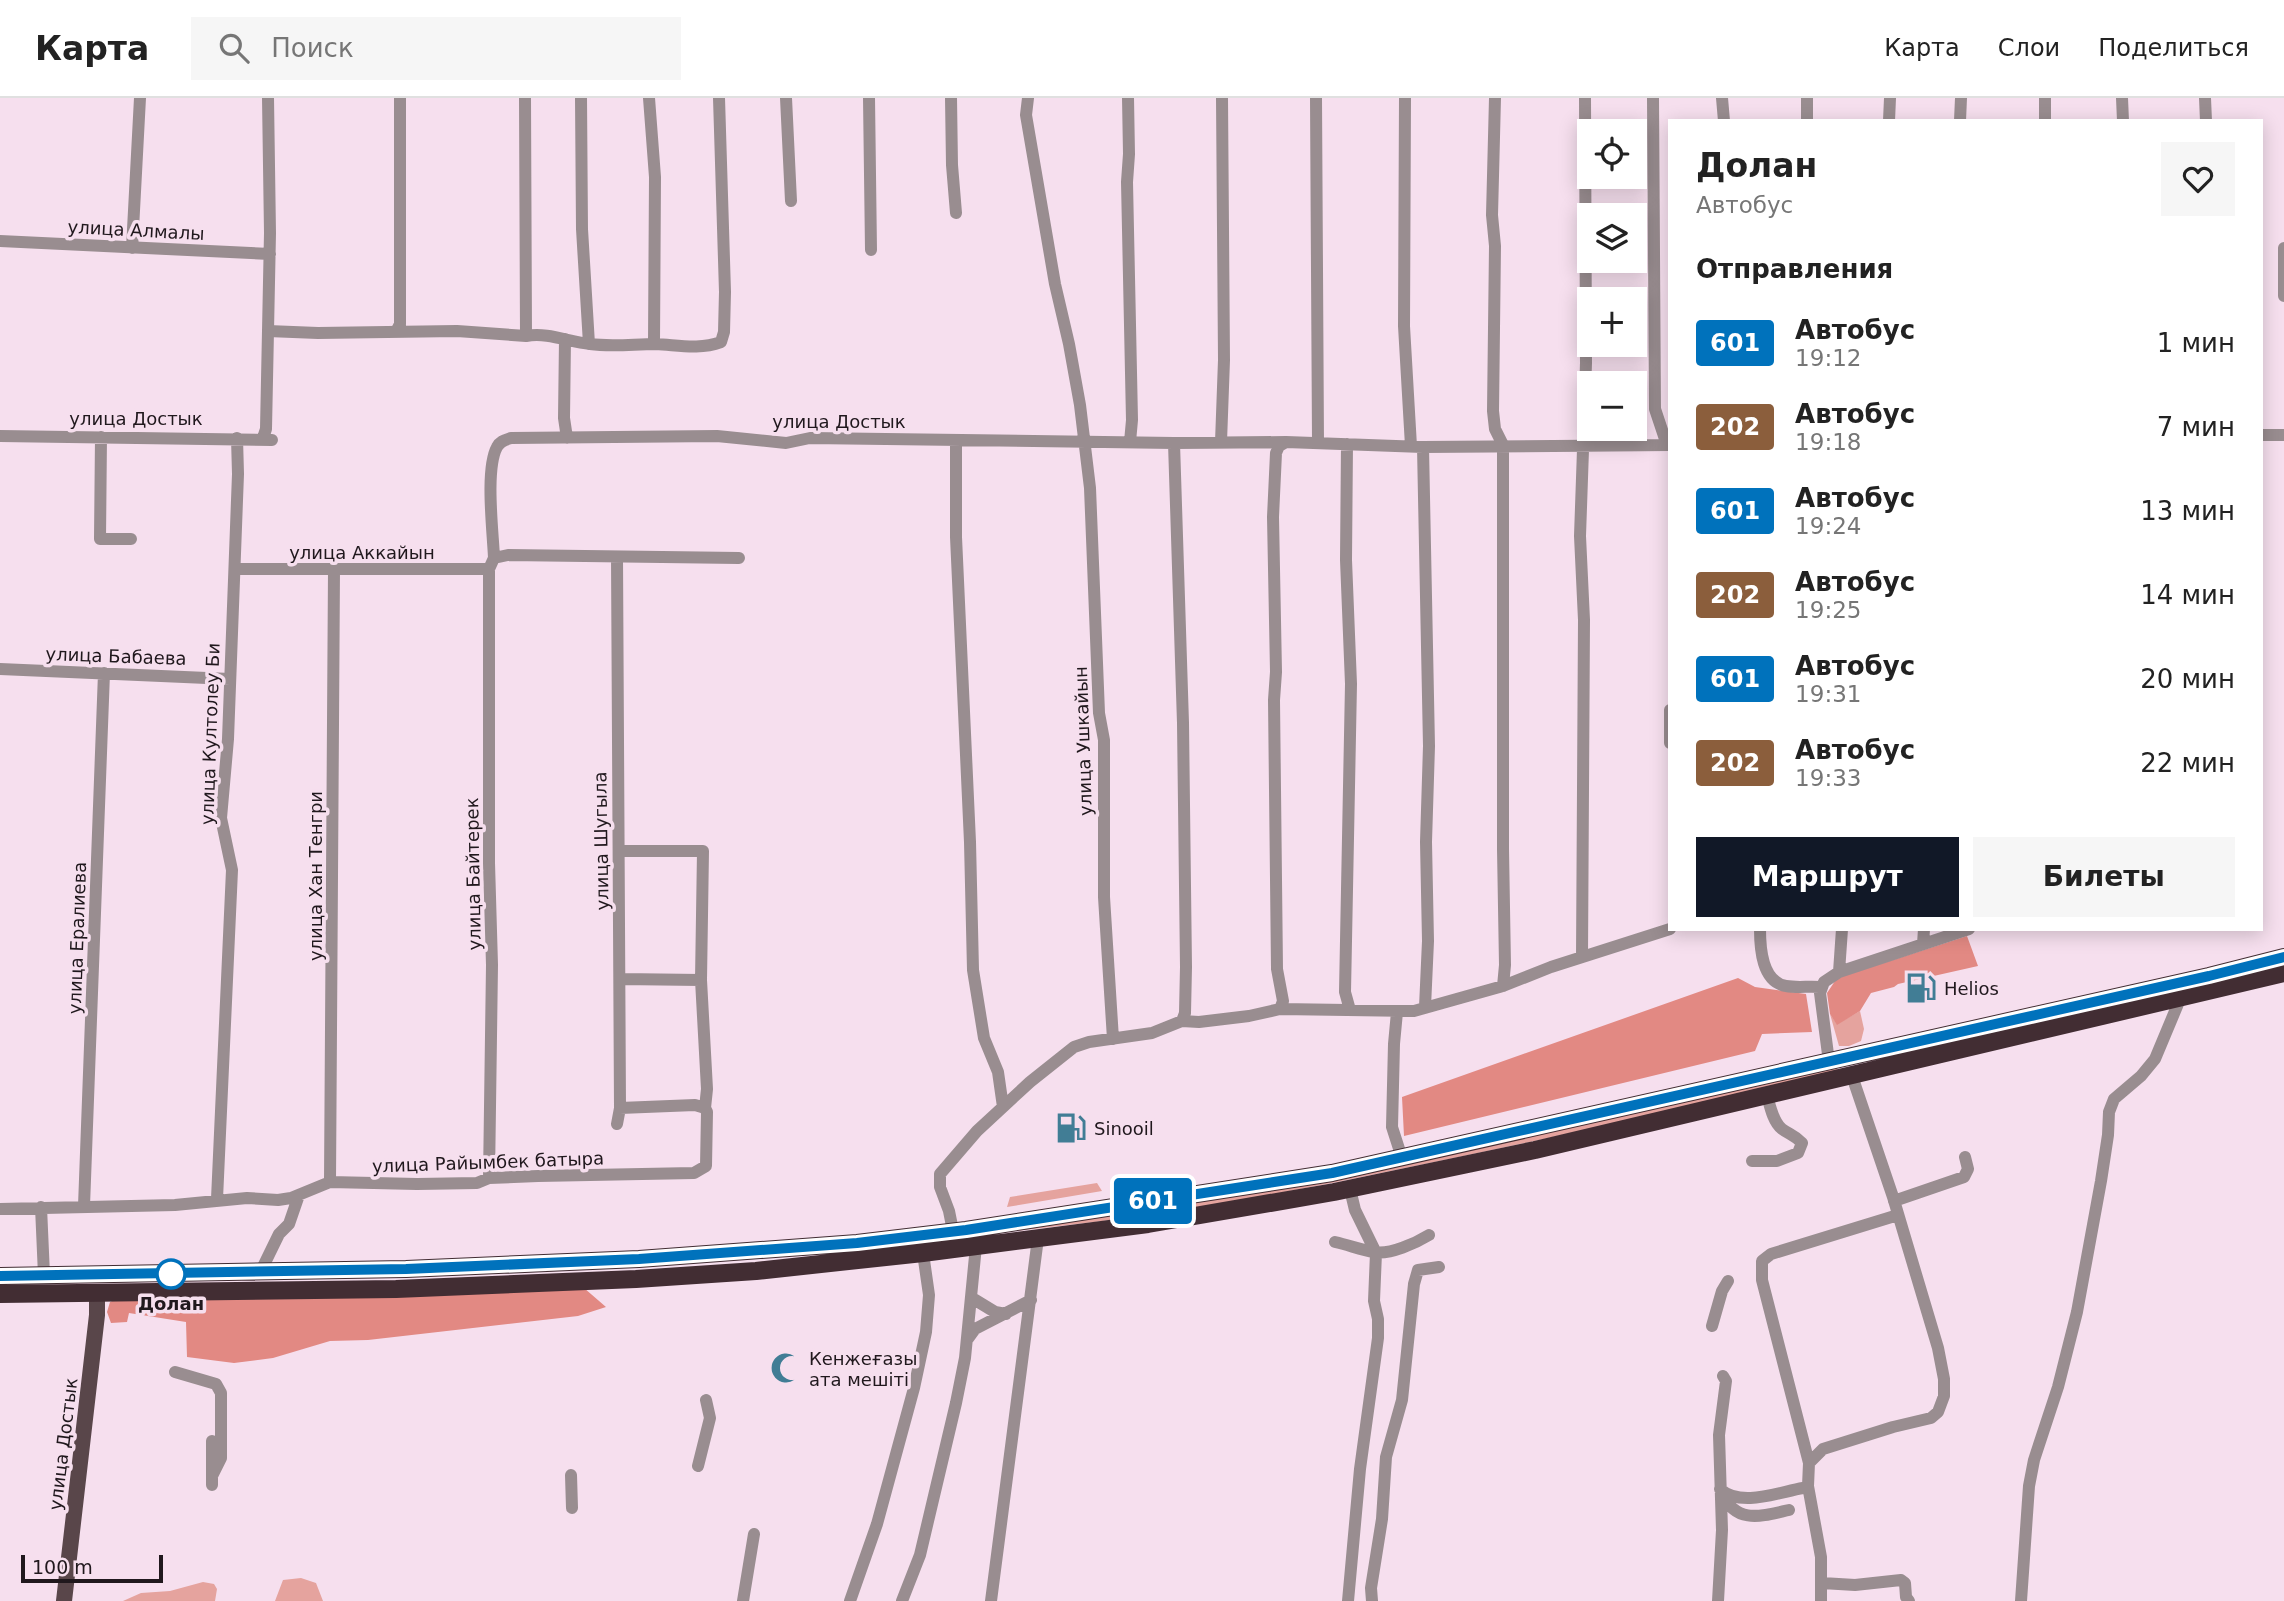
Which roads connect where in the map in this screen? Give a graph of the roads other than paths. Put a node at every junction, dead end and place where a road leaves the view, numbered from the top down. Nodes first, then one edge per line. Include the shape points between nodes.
1 (140, 98) edge
2 (268, 98) edge
3 (400, 98) edge
4 (525, 98) edge
5 (582, 98) edge
6 (649, 98) edge
7 (719, 98) edge
8 (786, 98) edge
9 (869, 98) edge
10 (951, 98) edge
11 (1028, 98) edge
12 (1128, 98) edge
13 (1222, 98) edge
14 (1316, 98) edge
15 (1405, 98) edge
16 (1495, 98) edge
17 (1585, 98) edge
18 (1653, 98) edge
19 (1723, 98) edge
20 (1807, 98) edge
21 (1890, 98) edge
22 (1961, 98) edge
23 (2045, 98) edge
24 (2122, 98) edge
25 (2205, 98) edge
26 (1724, 119) edge
27 (1807, 119) edge
28 (1889, 119) edge
29 (1960, 119) edge
30 (2045, 119) edge
31 (2123, 119) edge
32 (2206, 119) edge
33 (791, 201) dead end
34 (956, 214) dead end
35 (0, 241) edge
36 (132, 248) junction
37 (2284, 248) edge
38 (871, 250) dead end
39 (270, 254) junction
40 (2284, 296) edge
41 (268, 331) junction
42 (396, 332) junction
43 (526, 336) junction
44 (565, 339) junction
45 (589, 344) junction
46 (654, 344) junction
47 (2263, 435) edge
48 (2284, 435) edge
49 (0, 436) edge
50 (101, 437) junction
51 (237, 438) junction
52 (511, 438) joint
53 (567, 438) junction
54 (957, 440) junction
55 (1084, 442) junction
56 (1221, 442) junction
57 (1286, 442) junction
58 (1318, 442) junction
59 (1130, 443) junction
60 (1174, 443) junction
61 (1668, 443) edge
62 (1347, 444) junction
63 (1503, 445) junction
64 (1583, 445) junction
65 (1417, 446) junction
66 (1668, 446) edge
67 (131, 539) dead end
68 (617, 557) junction
69 (738, 558) dead end
70 (492, 564) junction
71 (234, 569) junction
72 (334, 570) junction
73 (0, 669) edge
74 (104, 673) junction
75 (230, 679) junction
76 (619, 852) junction
77 (1668, 930) edge
78 (1760, 931) edge
79 (1842, 931) edge
80 (1924, 931) edge
81 (1963, 931) edge
82 (1923, 944) junction
83 (1582, 957) junction
84 (2284, 957) edge
85 (1839, 972) junction
86 (2284, 973) edge
87 (620, 979) junction
88 (701, 981) junction
89 (1503, 986) junction
90 (1820, 987) junction
91 (2184, 990) junction
92 (1425, 1007) junction
93 (1280, 1009) junction
94 (1350, 1010) junction
95 (1397, 1012) junction
96 (1182, 1021) junction
97 (1113, 1039) junction
98 (1829, 1062) junction
99 (1852, 1076) junction
100 (1766, 1095) junction
101 (1003, 1107) junction
102 (620, 1108) junction
103 (705, 1108) junction
104 (617, 1124) dead end
105 (1965, 1157) dead end
106 (1402, 1158) junction
107 (1752, 1161) dead end
108 (489, 1178) junction
109 (330, 1182) junction
110 (1350, 1189) junction
111 (299, 1195) junction
112 (217, 1199) junction
113 (1894, 1201) junction
114 (84, 1206) junction
115 (41, 1207) junction
116 (0, 1209) edge
117 (1898, 1215) junction
118 (1429, 1235) dead end
119 (1038, 1238) junction
120 (966, 1239) junction
121 (1335, 1242) dead end
122 (922, 1253) junction
123 (1376, 1253) junction
124 (1439, 1267) dead end
125 (260, 1273) junction
126 (44, 1275) junction
127 (0, 1276) edge
128 (1728, 1281) dead end
129 (97, 1292) junction
130 (0, 1294) edge
131 (972, 1298) junction
132 (1031, 1300) junction
133 (1007, 1314) junction
134 (1712, 1326) dead end
135 (967, 1341) junction
136 (175, 1372) dead end
137 (1723, 1376) dead end
138 (706, 1400) dead end
139 (212, 1441) dead end
140 (1809, 1463) junction
141 (698, 1466) dead end
142 (571, 1475) dead end
143 (1803, 1488) dead end
144 (1720, 1489) junction
145 (572, 1508) dead end
146 (1789, 1510) dead end
147 (754, 1534) dead end
148 (1822, 1583) junction
149 (1349, 1600) edge
150 (64, 1601) edge
151 (743, 1601) edge
152 (850, 1601) edge
153 (902, 1601) edge
154 (991, 1601) edge
155 (1372, 1601) edge
156 (1718, 1601) edge
157 (1821, 1601) edge
158 (1909, 1601) edge
159 (2021, 1601) edge

1 - 36 street
2 - 39 street
3 - 42 street via 400,324
4 - 43 street
5 - 45 street via 582,229
6 - 46 street via 655,177
7 - 46 street via 724,332 720,342 707,347
8 - 33 street
9 - 38 street
10 - 34 street
11 - 55 street, улица Ушкайын via 1026,115
12 - 59 street
13 - 56 street
14 - 58 street
15 - 65 street via 1404,326
16 - 63 street via 1493,411
17 - 64 street
18 - 61 street via 1655,409
19 - 26 street
20 - 27 street
21 - 28 street
22 - 29 street
23 - 30 street
24 - 31 street
25 - 32 street
35 - 36 street, улица Алмалы
36 - 39 street, улица Алмалы
37 - 40 street
39 - 41 street
41 - 42 street
41 - 51 street, улица Достык via 267,439
42 - 43 street
43 - 44 street
44 - 45 street
44 - 53 street
45 - 46 street
47 - 48 street
49 - 50 street, улица Достык
50 - 51 street, улица Достык
50 - 67 street via 100,539
51 - 71 street, улица Култолеу Би
52 - 53 street, улица Достык
52 - 70 street, улица Байтерек via 501,441 493,458
53 - 54 street, улица Достык via 717,436 786,443 810,438
54 - 55 street, улица Достык
54 - 101 street via 956,537 973,970 984,1038 998,1072
55 - 59 street, улица Достык
55 - 97 street, улица Ушкайын via 1104,740 1104,897
56 - 57 street, улица Достык
56 - 60 street, улица Достык
57 - 58 street, улица Достык
57 - 93 street via 1276,453 1273,517
58 - 62 street, улица Достык
59 - 60 street, улица Достык
60 - 96 street via 1183,723
62 - 65 street, улица Достык
62 - 94 street via 1351,684 1345,992
63 - 64 street, улица Достык
63 - 65 street, улица Достык
63 - 89 street
64 - 66 street, улица Достык
64 - 83 street
65 - 92 street via 1429,746
68 - 69 street, улица Аккайын
68 - 70 street, улица Аккайын via 508,555
68 - 76 street, улица Шугыла
70 - 72 street, улица Аккайын
70 - 108 street, улица Байтерек
71 - 72 street, улица Аккайын
71 - 75 street, улица Култолеу Би
72 - 109 street, улица Хан Тенгри
73 - 74 street, улица Бабаева
74 - 75 street, улица Бабаева
74 - 114 street, улица Ералиева
75 - 112 street, улица Култолеу Би via 221,818 232,870
76 - 87 street, улица Шугыла
76 - 88 street via 703,851
77 - 83 street
78 - 90 street via 1767,974 1785,986
79 - 85 street
80 - 82 street
81 - 82 street
82 - 85 street
83 - 89 street
84 - 91 highway
85 - 90 street
86 - 91 highway
87 - 88 street
87 - 102 street, улица Шугыла
88 - 103 street
89 - 92 street
90 - 98 street
91 - 98 highway
91 - 99 highway
91 - 159 street via 2155,1059 2114,1099 2109,1112 2077,1312 2029,1486
92 - 95 street
93 - 94 street
93 - 96 street
94 - 95 street
95 - 106 street via 1392,1127
96 - 97 street via 1152,1033
97 - 101 street via 1074,1047
98 - 106 highway
99 - 100 highway
99 - 113 street
100 - 107 street via 1775,1119 1802,1143 1798,1153 1777,1161
100 - 110 highway
101 - 120 street via 940,1174 949,1211
102 - 103 street
102 - 104 street, улица Шугыла
103 - 108 street, улица Райымбек батыра via 706,1166 701,1171
105 - 113 street via 1968,1169 1964,1177
106 - 120 highway
108 - 109 street, улица Райымбек батыра via 453,1184
109 - 111 street, улица Райымбек батыра
110 - 119 highway
110 - 123 street
111 - 112 street, улица Райымбек батыра via 278,1200
111 - 125 street via 289,1224 279,1234
112 - 114 street, улица Райымбек батыра via 175,1205
113 - 117 street
114 - 115 street, улица Райымбек батыра
115 - 116 street, улица Райымбек батыра
115 - 126 street
117 - 140 street via 1938,1348 1944,1396 1931,1418 1824,1449
117 - 140 street via 1771,1254 1762,1261 1762,1280
118 - 123 street via 1414,1244
119 - 120 highway
119 - 132 street
120 - 122 highway
120 - 125 highway via 639,1259
120 - 131 street
121 - 123 street
122 - 129 highway via 636,1279 396,1289
122 - 152 street via 929,1294 926,1332 877,1524
123 - 149 street via 1378,1338
124 - 155 street via 1418,1270 1414,1284 1402,1400 1386,1457
125 - 126 highway
126 - 127 highway
128 - 134 street
129 - 130 highway
129 - 150 main road, улица Достык
131 - 133 street
131 - 135 street
132 - 133 street
132 - 154 street
133 - 135 street via 975,1329
135 - 153 street via 933,1504
136 - 139 street via 216,1384 221,1393 221,1458 212,1481
137 - 144 street
138 - 141 street via 710,1418
140 - 148 street
142 - 145 street
143 - 144 street via 1746,1498 1734,1498
144 - 146 street via 1734,1511 1745,1515 1760,1517
144 - 156 street
147 - 151 street
148 - 157 street
148 - 158 street via 1901,1580

